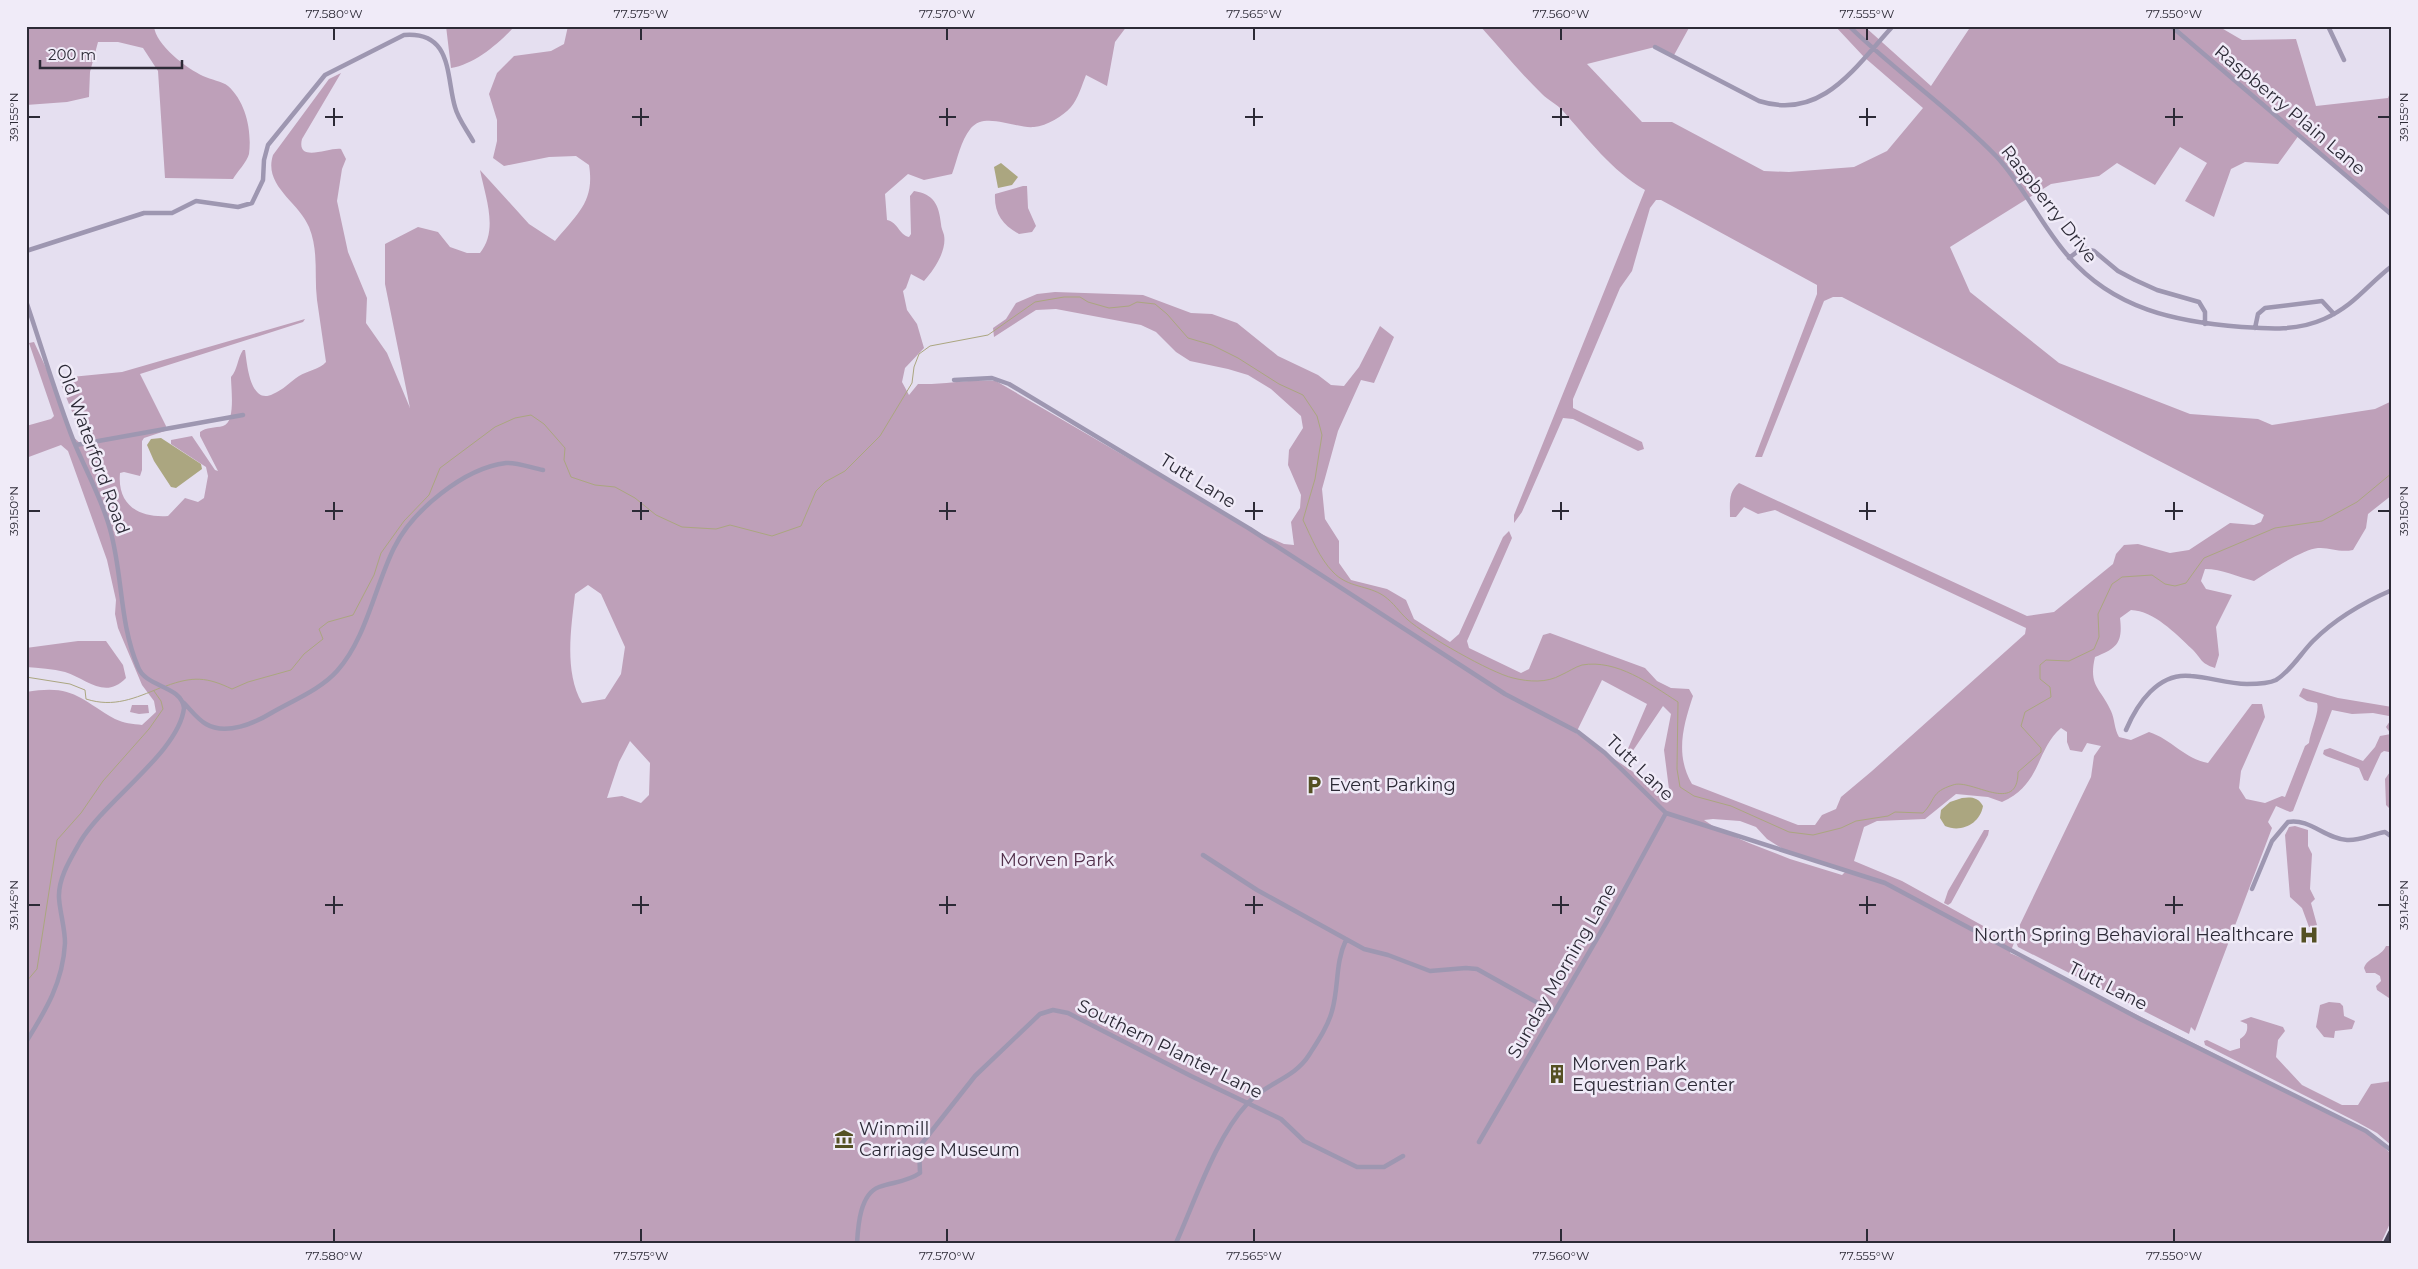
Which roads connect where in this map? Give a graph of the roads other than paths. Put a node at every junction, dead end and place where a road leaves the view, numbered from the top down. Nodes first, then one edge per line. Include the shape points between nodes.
1 (1849, 26) edge
2 (1893, 26) edge
3 (2171, 26) edge
4 (2328, 26) edge
5 (1655, 47) dead end
6 (1872, 49) junction
7 (2344, 60) dead end
8 (473, 141) dead end
9 (2392, 215) edge
10 (26, 251) edge
11 (2069, 258) junction
12 (2392, 266) edge
13 (26, 301) edge
14 (2334, 314) junction
15 (2205, 324) junction
16 (2255, 328) junction
17 (954, 380) dead end
18 (244, 416) dead end
19 (76, 445) junction
20 (543, 470) dead end
21 (2392, 590) edge
22 (184, 703) junction
23 (2126, 730) dead end
24 (1666, 813) junction
25 (2392, 837) edge
26 (1203, 855) dead end
27 (2252, 889) dead end
28 (1346, 940) junction
29 (1554, 1012) junction
30 (26, 1042) edge
31 (1248, 1103) junction
32 (1479, 1142) dead end
33 (2392, 1151) edge
34 (1403, 1156) dead end
35 (2392, 1233) edge
36 (857, 1243) edge
37 (1176, 1243) edge
38 (2387, 1243) edge

1 - 6 street, Raspberry Drive
2 - 6 street
3 - 9 street, Raspberry Plain Lane
4 - 7 street
5 - 6 street via 1751,97 1786,106 1812,101 1830,92
6 - 11 street, Raspberry Drive via 1997,158 2020,185
8 - 10 street via 455,108 450,72 443,54 428,40 412,34 404,35 325,75 268,145 262,180 252,203 238,207 196,201 172,213 136,215 120,223
11 - 15 street, Raspberry Drive via 2102,287 2133,305 2166,317
11 - 15 street via 2082,248 2089,249 2135,280 2202,305
12 - 14 street, Raspberry Drive via 2355,301
13 - 19 street, Old Waterford Road
14 - 16 street, Raspberry Drive via 2299,327
14 - 16 street via 2322,301 2265,308 2258,314
15 - 16 street, Raspberry Drive
17 - 24 street, Tutt Lane via 992,378 1004,382 1131,456 1505,694 1578,732 1605,753
18 - 19 street
19 - 22 street, Old Waterford Road via 111,531 122,611 138,667 144,676 178,695
20 - 22 street, Old Waterford Road via 506,463 475,473 436,498 416,517 396,544 351,650 337,671 320,684 268,715 231,728 211,727
21 - 23 street via 2337,620 2276,680 2242,684 2188,675 2166,680 2152,689 2133,713
22 - 30 street via 184,712 169,742 87,832 63,875 59,897 65,942 60,975 50,1003
24 - 29 street, Sunday Morning Lane
24 - 33 street, Tutt Lane via 1885,884 2140,1019 2358,1126
25 - 27 street via 2385,832 2347,840 2304,822 2288,822 2272,841
26 - 28 street
28 - 29 street via 1430,971 1477,969
28 - 31 street via 1337,964 1332,1012 1309,1055 1292,1073
29 - 32 street, Sunday Morning Lane
31 - 34 street, Southern Planter Lane via 1281,1119 1304,1141 1357,1167 1384,1166
31 - 36 street, Southern Planter Lane via 1068,1013 1046,1011 975,1076 924,1139 918,1153 920,1173 877,1188 870,1195 861,1213
31 - 37 street via 1221,1144
35 - 38 highway

